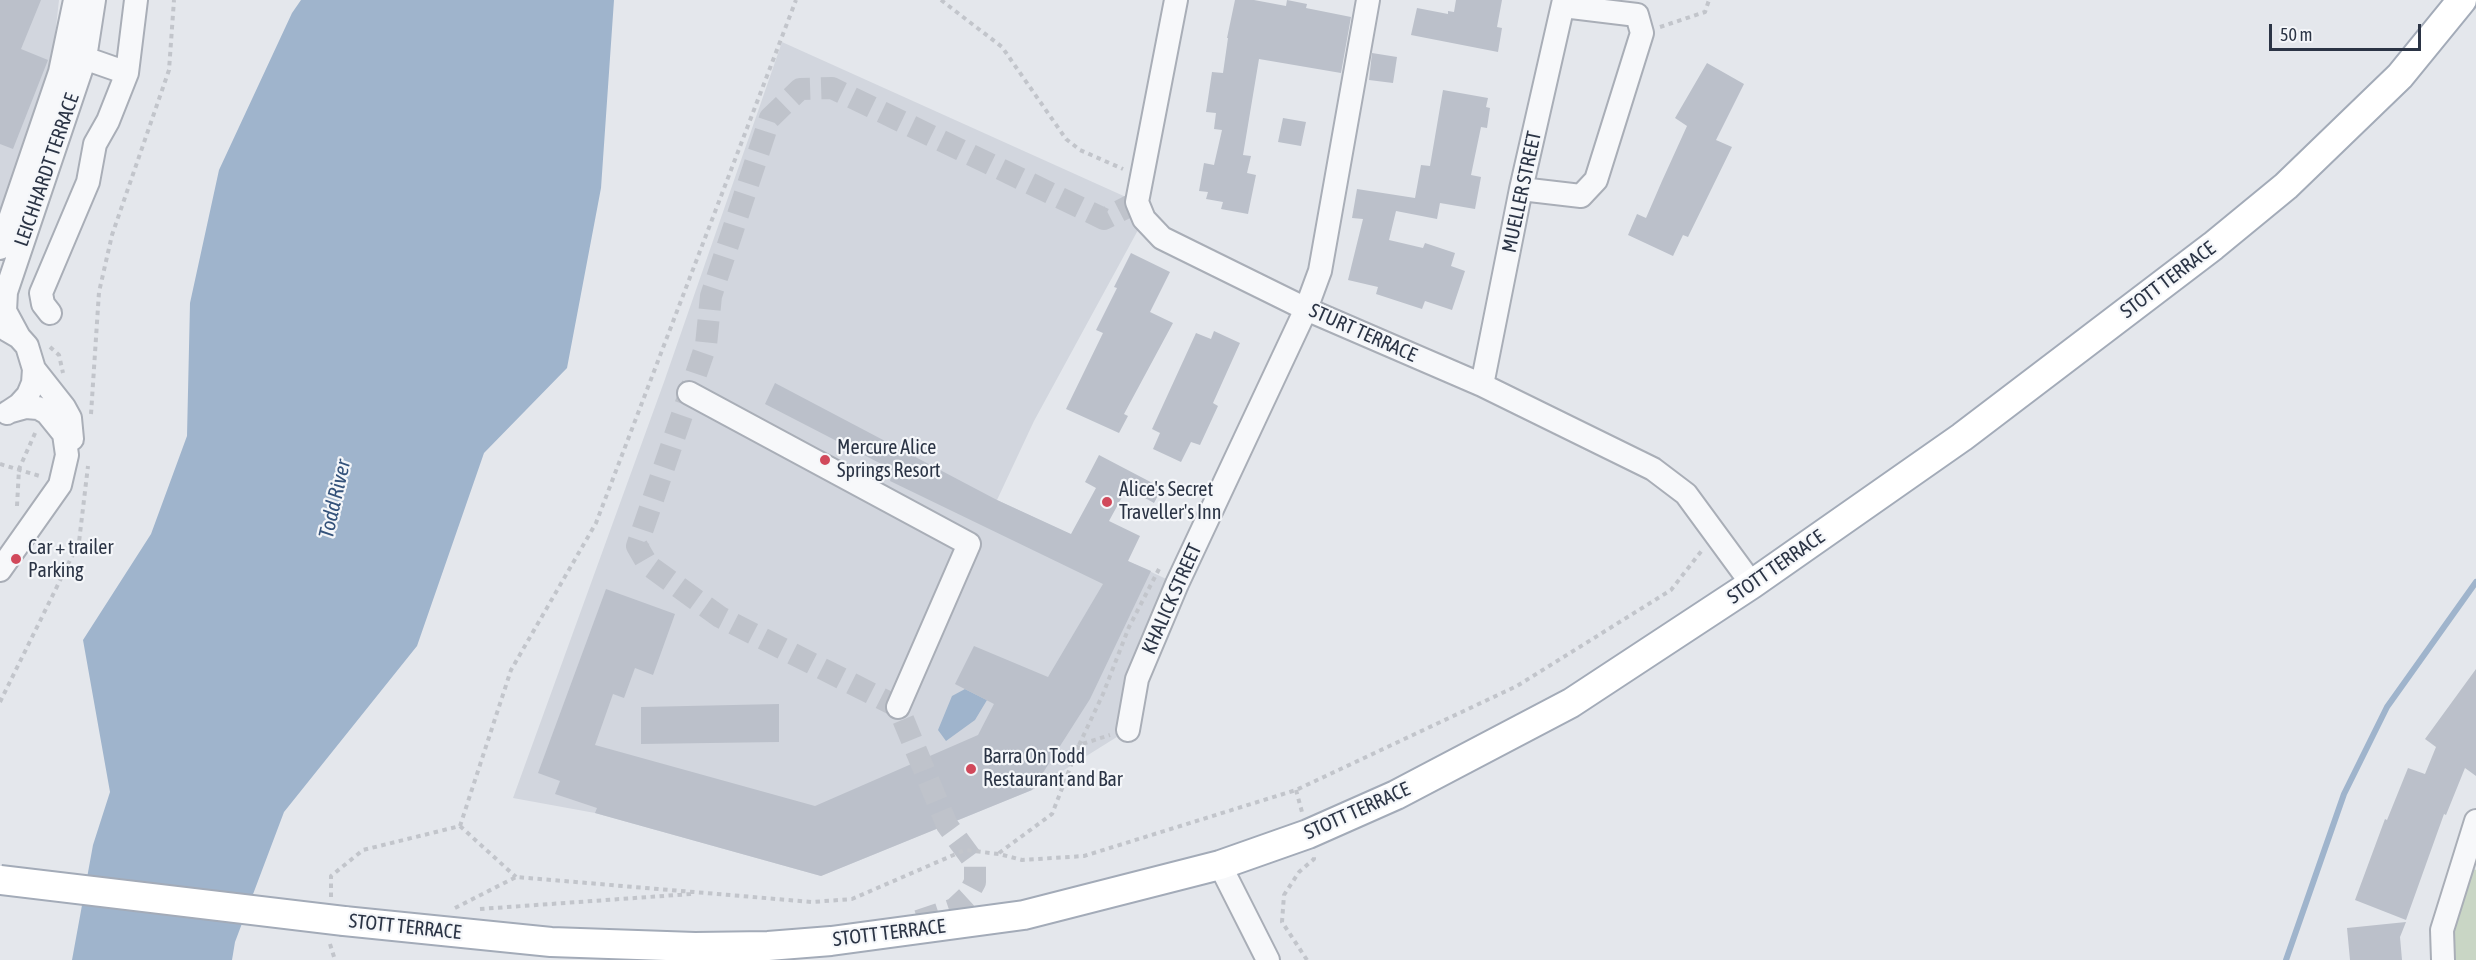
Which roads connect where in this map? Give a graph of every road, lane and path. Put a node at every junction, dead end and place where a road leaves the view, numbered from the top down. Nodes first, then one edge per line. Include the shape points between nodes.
1 (75, 0) edge
2 (94, 0) edge
3 (136, 0) edge
4 (174, 0) edge
5 (796, 0) edge
6 (940, 0) edge
7 (1176, 0) edge
8 (1368, 0) edge
9 (1709, 0) edge
10 (2462, 0) edge
11 (1563, 3) edge
12 (1642, 33) junction
13 (75, 55) junction
14 (127, 73) junction
15 (1142, 177) junction
16 (1521, 189) junction
17 (0, 248) edge
18 (38, 303) dead end
19 (1306, 309) junction
20 (9, 332) edge
21 (34, 369) junction
22 (1482, 385) junction
23 (689, 393) dead end
24 (4, 414) edge
25 (91, 418) dead end
26 (67, 455) junction
27 (88, 465) dead end
28 (1715, 533) junction
29 (0, 570) edge
30 (1752, 584) junction
31 (0, 702) edge
32 (898, 707) dead end
33 (1128, 730) joint
34 (1296, 790) junction
35 (2476, 821) edge
36 (460, 826) junction
37 (1308, 834) junction
38 (999, 854) junction
39 (1220, 865) junction
40 (516, 878) junction
41 (0, 880) edge
42 (703, 893) junction
43 (461, 910) dead end
44 (472, 910) dead end
45 (335, 920) junction
46 (335, 960) edge
47 (1268, 960) edge
48 (1306, 960) edge
49 (2443, 960) edge

1 - 13 street, LEICHHARDT TERRACE
2 - 13 street, LEICHHARDT TERRACE
3 - 14 street
4 - 25 path via 169,70 112,235 99,292
5 - 36 path via 596,523 512,670
6 - 15 path via 1002,47 1066,139 1080,150
7 - 15 street, STURT TERRACE
8 - 19 street, KHALICK STREET via 1320,271
9 - 12 path via 1705,12
10 - 30 main road, STOTT TERRACE via 2400,76 2286,186 1962,437
11 - 12 street via 1637,15
11 - 16 street, MUELLER STREET
12 - 16 street via 1596,180 1581,196
13 - 14 street
13 - 17 street, LEICHHARDT TERRACE
13 - 20 street, LEICHHARDT TERRACE via 4,300
14 - 18 street via 95,144 88,182
15 - 19 street, STURT TERRACE via 1137,202 1144,219 1162,238
16 - 22 street, MUELLER STREET
19 - 22 street, STURT TERRACE
19 - 33 street, KHALICK STREET via 1137,679
20 - 21 street, LEICHHARDT TERRACE via 27,346
21 - 24 street via 28,395
21 - 26 street, LEICHHARDT TERRACE via 70,418 72,439
22 - 28 street, STURT TERRACE via 1653,469 1686,494
23 - 32 street via 969,544
24 - 26 street via 26,407 47,413 64,434
26 - 29 street, LEICHHARDT TERRACE via 60,485
27 - 31 path via 79,542
28 - 30 street, STURT TERRACE
28 - 34 path via 1671,590 1517,686
30 - 37 main road, STOTT TERRACE via 1571,702 1396,795
33 - 38 path via 1079,745 1052,814
34 - 37 path
34 - 38 path via 1084,856 1022,860
35 - 49 street via 2442,930
36 - 40 path
36 - 45 path via 363,850 332,876
37 - 39 main road, STOTT TERRACE
37 - 48 path via 1314,859 1299,872 1284,896 1282,922
38 - 42 path via 965,850 852,899 813,902
39 - 45 main road, STOTT TERRACE via 1024,915 768,946 551,942
39 - 47 street
40 - 42 path
40 - 43 path via 449,911
41 - 45 main road, STOTT TERRACE, bridge
42 - 44 path
45 - 46 path

